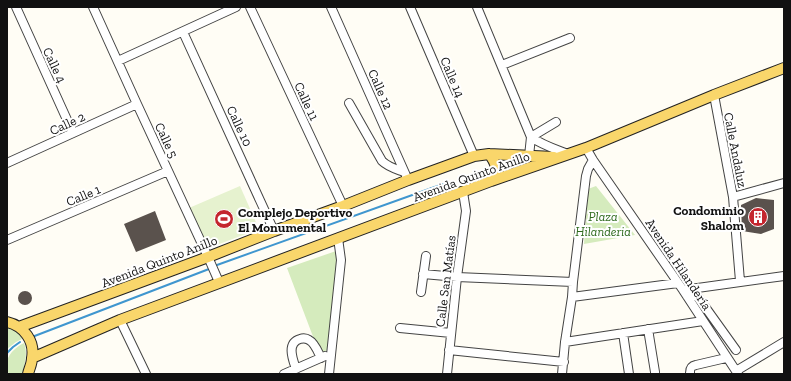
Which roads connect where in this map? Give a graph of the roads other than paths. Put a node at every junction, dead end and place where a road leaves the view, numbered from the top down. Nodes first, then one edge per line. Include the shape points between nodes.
1 (16, 7) edge
2 (93, 7) edge
3 (236, 7) edge
4 (250, 7) edge
5 (331, 7) edge
6 (410, 7) edge
7 (477, 7) edge
8 (183, 32) junction
9 (570, 38) dead end
10 (118, 61) junction
11 (502, 65) junction
12 (784, 68) edge
13 (714, 95) junction
14 (349, 103) dead end
15 (137, 104) junction
16 (556, 122) dead end
17 (73, 133) junction
18 (532, 136) junction
19 (586, 148) junction
20 (489, 154) junction
21 (564, 155) junction
22 (474, 156) junction
23 (529, 156) junction
24 (593, 160) junction
25 (8, 161) edge
26 (168, 171) junction
27 (406, 176) junction
28 (491, 181) junction
29 (784, 183) edge
30 (463, 192) junction
31 (733, 197) junction
32 (342, 206) junction
33 (274, 231) junction
34 (338, 238) junction
35 (7, 240) edge
36 (208, 256) junction
37 (426, 256) dead end
38 (423, 274) junction
39 (784, 276) edge
40 (457, 277) junction
41 (219, 282) junction
42 (573, 282) junction
43 (740, 282) junction
44 (683, 290) junction
45 (421, 292) dead end
46 (572, 297) junction
47 (120, 320) junction
48 (703, 321) junction
49 (7, 322) edge
50 (19, 327) junction
51 (400, 328) dead end
52 (648, 329) junction
53 (451, 333) junction
54 (622, 333) junction
55 (565, 342) junction
56 (784, 342) edge
57 (449, 350) junction
58 (736, 350) dead end
59 (332, 353) junction
60 (32, 358) junction
61 (321, 358) junction
62 (726, 358) junction
63 (564, 362) junction
64 (296, 369) junction
65 (655, 372) dead end
66 (690, 372) dead end
67 (737, 372) edge
68 (28, 374) edge
69 (146, 374) edge
70 (284, 374) edge
71 (330, 374) edge
72 (447, 374) edge
73 (562, 374) edge
74 (629, 374) edge

1 - 17 street, Calle 4
2 - 10 street, Calle 5
3 - 8 street
4 - 32 street, Calle 11
5 - 27 street, Calle 12
6 - 22 street, Calle 14
7 - 11 street
8 - 10 street
8 - 33 street, Calle 10
9 - 11 street
10 - 15 street, Calle 5
11 - 18 street
12 - 13 main road, Avenida Quinto Anillo
13 - 19 main road, Avenida Quinto Anillo
13 - 31 street, Calle Andaluz
14 - 27 street via 382,161
15 - 17 street, Calle 2
15 - 26 street, Calle 5
16 - 18 street
17 - 25 street, Calle 2
18 - 21 street
18 - 23 street
19 - 21 main road, Avenida Quinto Anillo
19 - 24 street, Avenida Hilandería
20 - 22 main road, Avenida Quinto Anillo
20 - 23 main road, Avenida Quinto Anillo
20 - 28 main road via 496,167
21 - 23 main road, Avenida Quinto Anillo
21 - 28 main road, Avenida Quinto Anillo
22 - 27 main road, Avenida Quinto Anillo
24 - 42 street via 586,176
24 - 44 street, Avenida Hilandería
26 - 35 street, Calle 1
26 - 36 street, Calle 5
27 - 32 main road, Avenida Quinto Anillo
28 - 30 main road, Avenida Quinto Anillo
29 - 31 street
30 - 34 main road, Avenida Quinto Anillo
30 - 40 street, Calle San Matías via 466,211
31 - 43 street, Calle Andaluz
32 - 33 main road, Avenida Quinto Anillo
33 - 36 main road, Avenida Quinto Anillo
34 - 41 main road, Avenida Quinto Anillo
34 - 59 street via 341,260
36 - 41 street, Calle 5
36 - 50 main road, Avenida Quinto Anillo
37 - 38 street
38 - 40 street
38 - 45 street
39 - 43 street
40 - 42 street
40 - 53 street, Calle San Matías
41 - 47 main road, Avenida Quinto Anillo
42 - 46 street
43 - 44 street
44 - 46 street
44 - 48 street, Avenida Hilandería
44 - 58 street via 698,298
46 - 55 street
47 - 60 main road, Avenida Quinto Anillo
47 - 69 street
48 - 52 street
48 - 62 street, Avenida Hilandería
49 - 50 main road
50 - 60 main road via 31,344
51 - 53 street
52 - 54 street
52 - 65 street
53 - 57 street, Calle San Matías
54 - 55 street
54 - 74 street
55 - 63 street
56 - 67 street
57 - 63 street
57 - 72 street, Calle San Matías
59 - 61 street
59 - 71 street
60 - 68 main road
61 - 64 street
61 - 64 street via 308,339 297,340 291,351
62 - 66 street via 692,366
62 - 67 street, Avenida Hilandería
63 - 73 street
64 - 70 street

